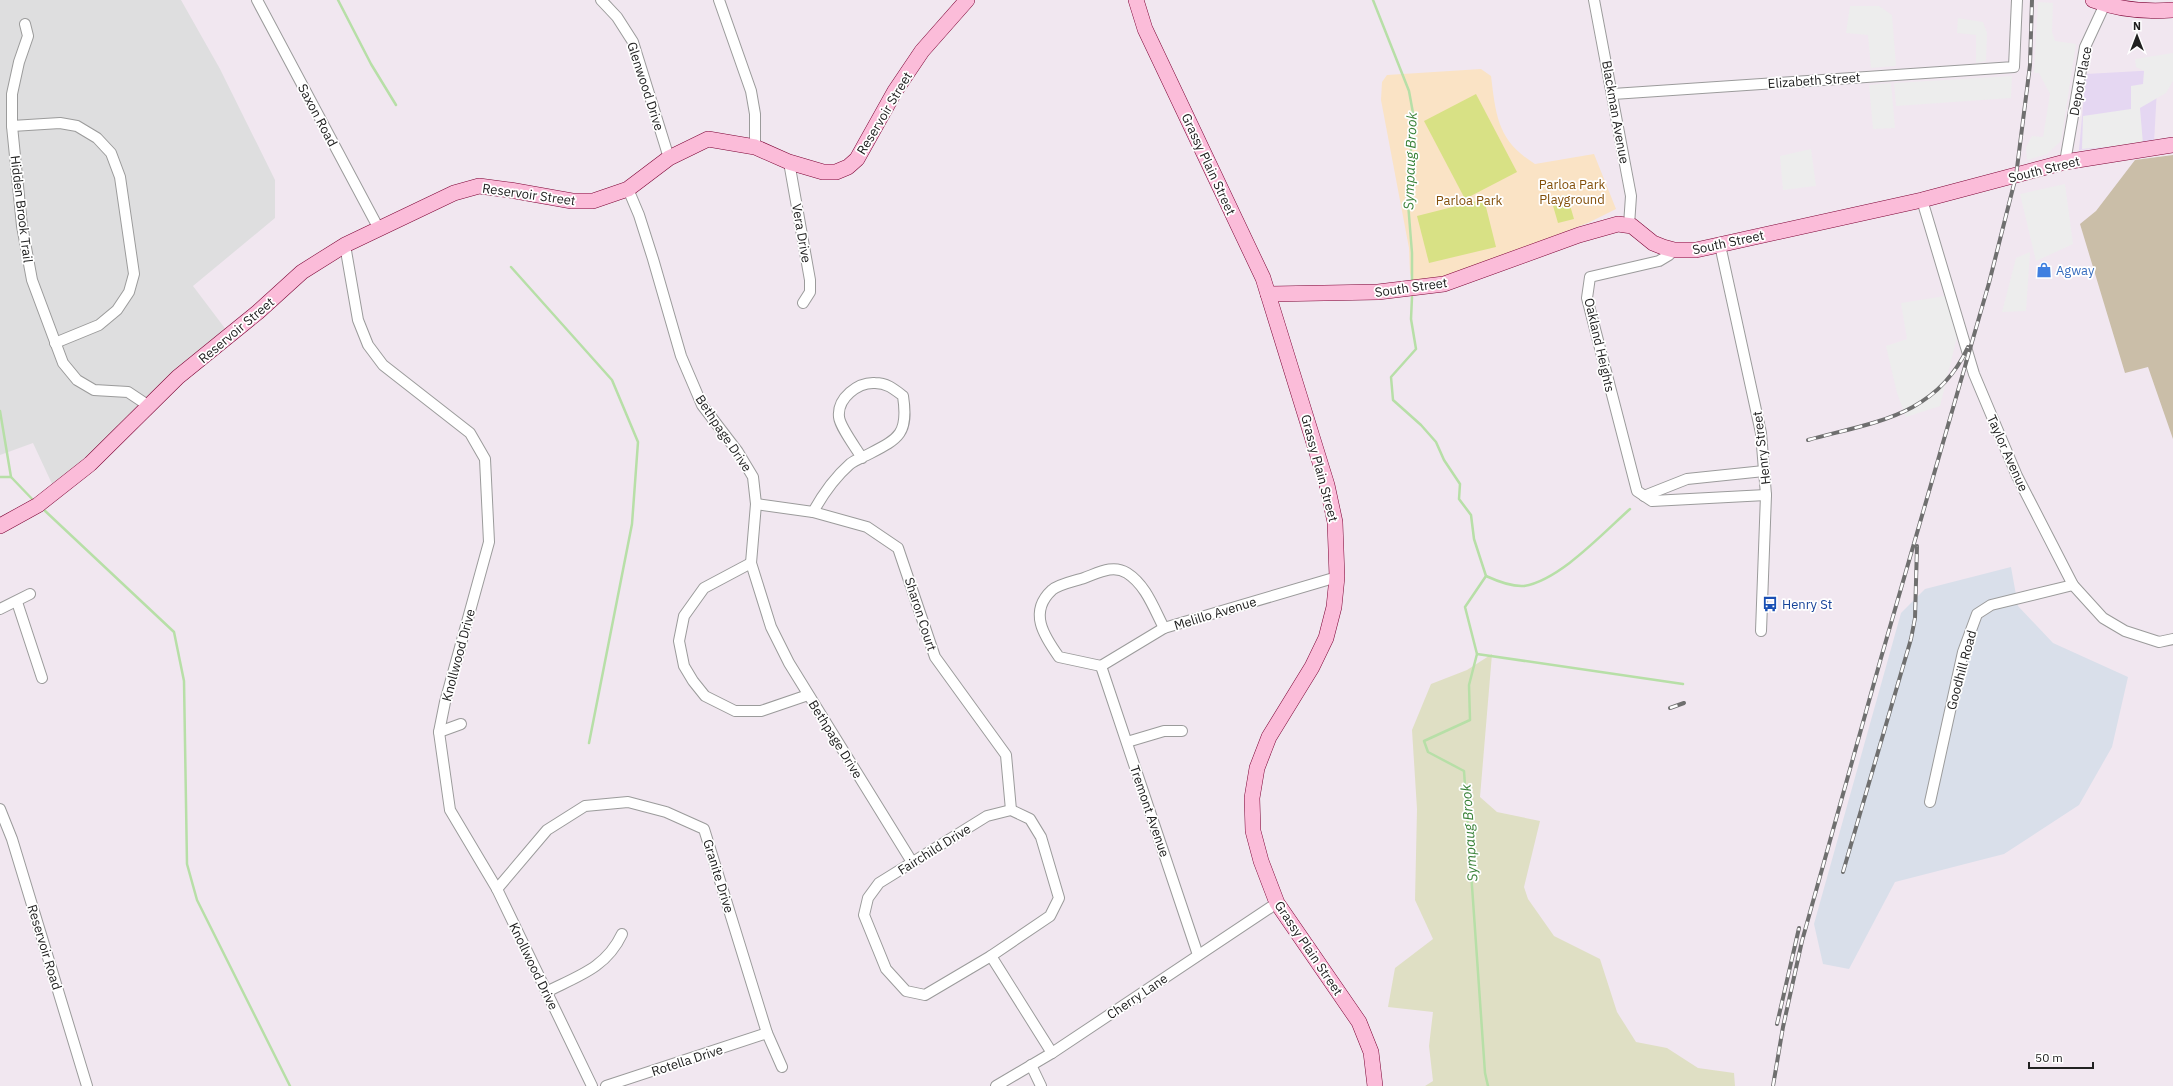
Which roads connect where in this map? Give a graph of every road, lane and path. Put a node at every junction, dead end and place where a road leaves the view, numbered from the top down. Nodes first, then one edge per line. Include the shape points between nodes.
1 (257, 0) edge
2 (601, 0) edge
3 (719, 0) edge
4 (967, 0) edge
5 (1136, 0) edge
6 (1594, 0) edge
7 (2017, 0) edge
8 (2099, 2) edge
9 (2173, 10) edge
10 (25, 24) dead end
11 (1613, 94) junction
12 (12, 126) junction
13 (2173, 145) edge
14 (755, 147) junction
15 (669, 158) junction
16 (789, 162) junction
17 (2065, 162) junction
18 (628, 189) junction
19 (1922, 200) junction
20 (1628, 225) junction
21 (379, 229) junction
22 (345, 245) junction
23 (1720, 245) junction
24 (1674, 250) junction
25 (1268, 294) junction
26 (803, 303) dead end
27 (55, 343) junction
28 (148, 406) junction
29 (862, 458) junction
30 (1764, 471) junction
31 (1766, 495) junction
32 (1644, 496) junction
33 (756, 504) junction
34 (813, 512) junction
35 (0, 526) edge
36 (751, 563) junction
37 (1337, 576) junction
38 (2073, 584) junction
39 (30, 594) dead end
40 (17, 602) junction
41 (0, 609) edge
42 (1164, 628) junction
43 (1761, 631) dead end
44 (2173, 639) edge
45 (1101, 666) junction
46 (42, 678) dead end
47 (808, 695) junction
48 (461, 724) dead end
49 (1182, 731) dead end
50 (439, 732) junction
51 (1127, 742) junction
52 (1930, 802) dead end
53 (0, 809) edge
54 (1011, 810) junction
55 (912, 862) junction
56 (497, 890) junction
57 (1277, 903) junction
58 (622, 934) dead end
59 (1198, 955) junction
60 (991, 956) junction
61 (546, 992) junction
62 (767, 1033) junction
63 (1052, 1053) junction
64 (1032, 1065) junction
65 (782, 1067) dead end
66 (87, 1086) edge
67 (592, 1086) edge
68 (606, 1086) edge
69 (996, 1086) edge
70 (1041, 1086) edge
71 (1375, 1086) edge

1 - 21 street, Saxon Road
2 - 15 street, Glenwood Drive via 617,17 633,42
3 - 14 street via 751,91 755,114
4 - 16 street, Reservoir Street via 918,58 895,91 857,158 836,172 823,172
5 - 25 street, Grassy Plain Street via 1145,29 1263,278
6 - 11 street, Blackman Avenue
7 - 11 street, Elizabeth Street via 2014,67
8 - 9 street via 2151,12
8 - 17 street, Depot Place via 2085,47
10 - 12 street, Hidden Brook Trail via 28,36 12,94
11 - 20 street, Blackman Avenue via 1631,196
12 - 27 street, Hidden Brook Trail via 22,226 32,280
12 - 27 street via 60,123 77,126 97,138 111,153 120,177 134,274 129,292 117,310 99,325
13 - 17 street, South Street
14 - 15 street, Reservoir Street via 708,139
14 - 16 street, Reservoir Street
15 - 18 street, Reservoir Street
16 - 26 street, Vera Drive via 810,280 810,292
17 - 19 street, South Street
18 - 21 street, Reservoir Street via 593,201 572,201 479,186 454,193
18 - 33 street, Bethpage Drive via 653,259 681,356 702,405 738,452 753,477
19 - 23 street, South Street
19 - 38 street, Taylor Avenue via 1974,374 2017,476
20 - 24 street, South Street via 1637,229 1653,243
20 - 25 street, South Street via 1618,224 1599,228 1444,284 1378,292
21 - 22 street, Reservoir Street
22 - 28 street, Reservoir Street via 302,272 258,312 178,377
22 - 50 street, Knollwood Drive via 358,320 368,345 384,365 470,433 486,459 489,542
23 - 24 street, South Street via 1696,250
23 - 30 street, Henry Street via 1761,433
24 - 32 street, Oakland Heights via 1670,256 1659,261 1590,277 1586,298 1637,489
25 - 37 street, Grassy Plain Street via 1327,485 1335,522
27 - 28 street, Hidden Brook Trail via 63,363 77,380 94,390 128,392
28 - 35 street, Reservoir Street via 90,464 38,505
29 - 29 street via 896,440 902,428 905,412 903,396 892,386 876,383 854,388 844,398 839,419
29 - 34 street via 851,463 827,488
30 - 31 street, Henry Street
30 - 32 street via 1687,479
31 - 32 street via 1652,501
31 - 43 street, Henry Street
33 - 34 street, Sharon Court
33 - 36 street, Bethpage Drive
34 - 54 street, Sharon Court via 868,527 898,548 935,657 1006,755
36 - 47 street, Bethpage Drive via 771,627 788,663
36 - 47 street via 704,588 684,616 679,641 684,666 705,696 735,711 761,711
37 - 42 street, Melillo Avenue
37 - 57 street, Grassy Plain Street via 1334,607 1326,638 1312,667 1269,737 1257,768 1252,798 1253,831
38 - 44 street, Taylor Avenue via 2103,618 2125,631 2159,642
38 - 52 street, Goodhill Road via 1991,605 1977,614 1963,652
39 - 40 street
40 - 41 street
40 - 46 street
42 - 45 street, Melillo Avenue
42 - 45 street via 1146,592 1127,573 1109,568 1053,589 1042,603 1039,621 1044,636 1058,657
45 - 51 street, Tremont Avenue
47 - 55 street, Bethpage Drive
48 - 50 street
49 - 51 street via 1164,731
50 - 56 street, Knollwood Drive via 450,810
51 - 59 street, Tremont Avenue
53 - 66 street, Reservoir Road via 12,839
54 - 55 street, Fairchild Drive via 987,816
54 - 60 street, Fairchild Drive via 1030,819 1041,837 1059,898 1050,916
55 - 60 street, Fairchild Drive via 879,884 868,898 864,915 886,968 906,991 925,995
56 - 61 street, Knollwood Drive
56 - 62 street, Granite Drive via 547,830 585,806 628,802 666,812 704,829
57 - 59 street, Cherry Lane
57 - 71 street, Grassy Plain Street via 1358,1022 1371,1052
58 - 61 street via 615,949 599,966
59 - 63 street, Cherry Lane
60 - 63 street
61 - 67 street, Knollwood Drive
62 - 65 street, Granite Drive
62 - 68 street, Rotella Drive
63 - 64 street, Cherry Lane
64 - 69 street, Cherry Lane
64 - 70 street

